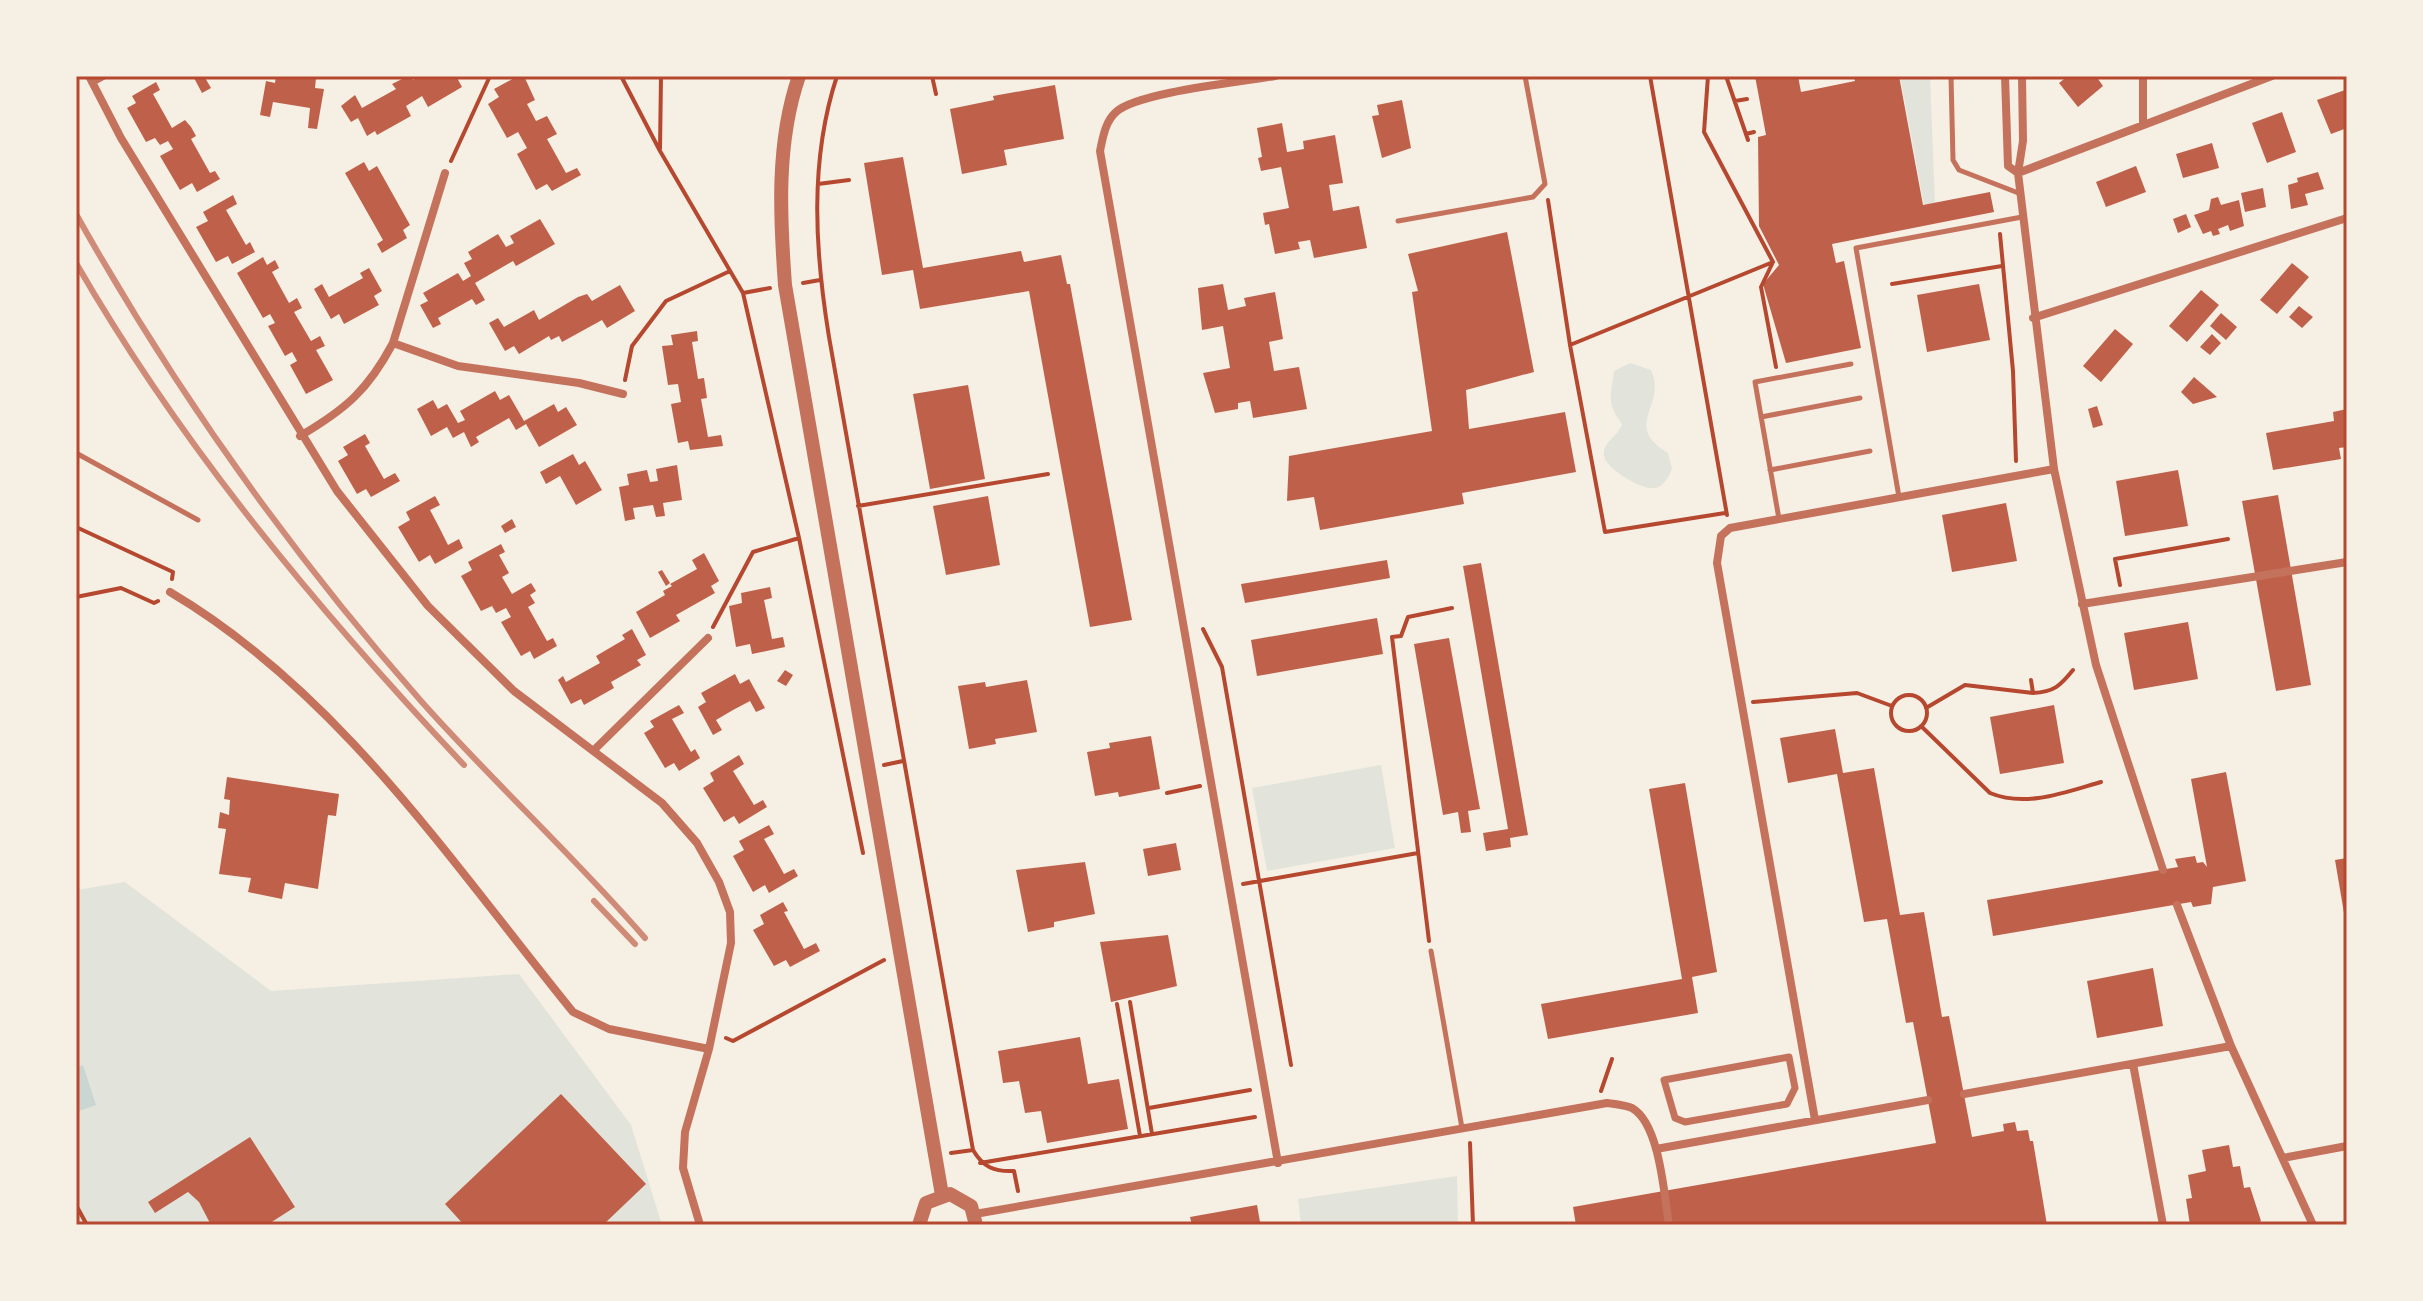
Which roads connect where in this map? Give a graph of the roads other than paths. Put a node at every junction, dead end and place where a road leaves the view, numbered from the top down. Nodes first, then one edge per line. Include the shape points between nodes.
1 (103, 76) edge
2 (799, 76) edge
3 (1275, 76) edge
4 (1525, 76) edge
5 (1951, 76) edge
6 (2005, 76) edge
7 (2022, 76) edge
8 (2143, 76) edge
9 (2272, 76) edge
10 (90, 79) edge
11 (2143, 124) junction
12 (445, 173) road end
13 (2018, 173) junction
14 (2021, 194) junction
15 (2022, 217) junction
16 (2347, 218) edge
17 (1398, 221) dead end
18 (2033, 318) junction
19 (393, 343) junction
20 (1851, 364) dead end
21 (623, 394) road end
22 (1860, 398) dead end
23 (1761, 417) junction
24 (300, 436) junction
25 (1870, 451) dead end
26 (76, 453) edge
27 (2054, 469) junction
28 (1770, 470) junction
29 (1899, 497) junction
30 (1779, 519) junction
31 (198, 520) dead end
32 (2347, 563) edge
33 (170, 592) road end
34 (2082, 604) junction
35 (708, 638) road end
36 (593, 751) junction
37 (2163, 870) dead end
38 (2177, 905) dead end
39 (1431, 951) road end
40 (2231, 1046) junction
41 (709, 1049) junction
42 (2133, 1064) junction
43 (1664, 1080) joint
44 (1964, 1094) dead end
45 (1928, 1100) dead end
46 (1815, 1120) junction
47 (1462, 1129) junction
48 (2347, 1146) edge
49 (1656, 1149) junction
50 (2283, 1158) junction
51 (1278, 1163) junction
52 (942, 1195) junction
53 (975, 1219) edge
54 (700, 1225) edge
55 (919, 1225) edge
56 (1669, 1225) edge
57 (2163, 1225) edge
58 (2313, 1225) edge

1 - 10 street
2 - 52 street via 779,210 785,285
3 - 51 street via 1146,98 1118,110 1106,125 1100,151
4 - 17 lane via 1545,184 1533,197
5 - 14 lane via 1953,160 1959,170
6 - 13 street via 2008,166
7 - 13 street
8 - 11 street
9 - 11 street
10 - 24 street
11 - 13 street
12 - 19 street
13 - 14 street
14 - 15 street
15 - 18 street
15 - 29 lane via 1856,248
16 - 18 street
18 - 27 street
19 - 21 street via 458,366
19 - 24 street via 371,383
20 - 23 lane via 1755,382
22 - 23 lane
23 - 28 lane
24 - 36 street via 428,606 514,691
25 - 28 lane
26 - 31 lane
27 - 29 street
27 - 34 street
28 - 30 lane
29 - 30 street
30 - 46 street via 1730,528 1721,536 1717,563
32 - 34 street
33 - 41 street via 264,657 338,724 573,1012 609,1029
34 - 37 street via 2121,746
35 - 36 street
36 - 41 street via 662,803 697,843 719,882 730,912 731,943
38 - 40 street
39 - 47 lane
40 - 42 street
40 - 50 street
41 - 54 street via 685,1132 683,1168
42 - 44 street
42 - 57 street
43 - 43 street via 1789,1057 1795,1088 1787,1104 1685,1122 1675,1118
45 - 46 street
46 - 49 street
47 - 49 street via 1607,1103 1631,1108 1646,1123
47 - 51 street
48 - 50 street
49 - 56 street
50 - 58 street
51 - 53 street via 1021,1204
52 - 53 street via 965,1201
52 - 55 street via 926,1203

